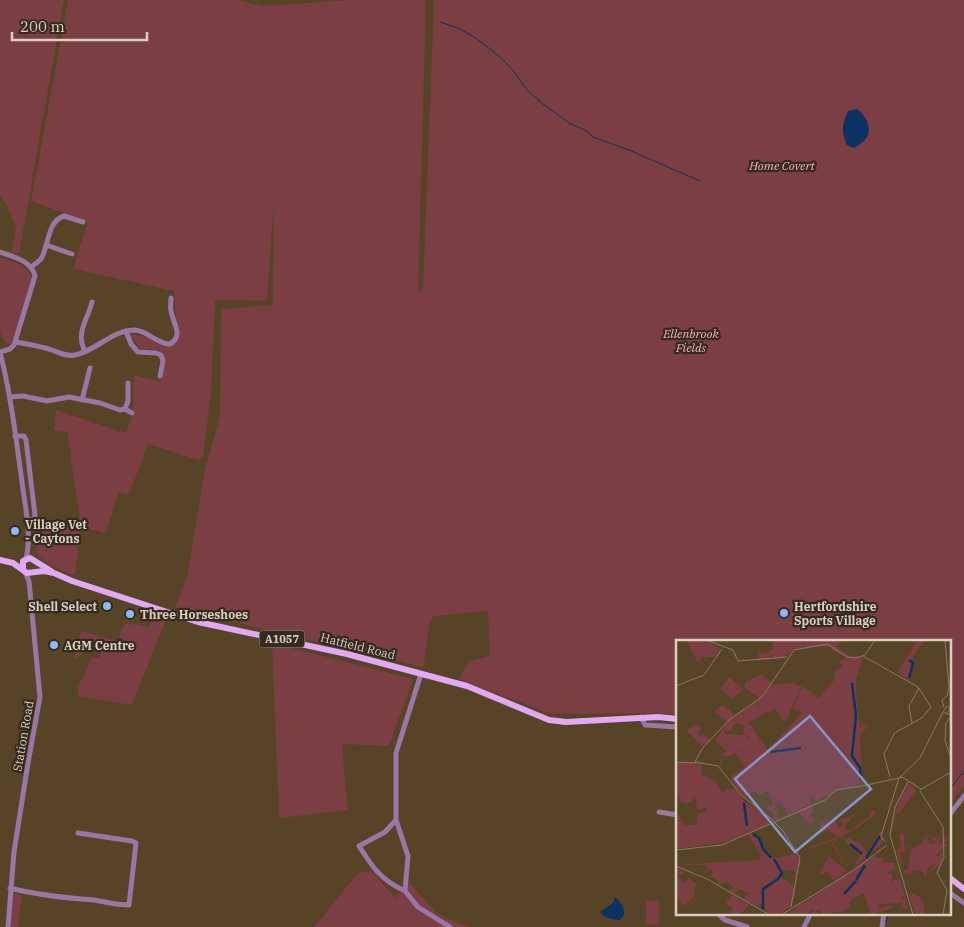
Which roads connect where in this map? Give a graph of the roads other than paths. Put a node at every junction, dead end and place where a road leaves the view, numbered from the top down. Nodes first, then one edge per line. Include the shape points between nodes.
1 (83, 222) dead end
2 (46, 245) junction
3 (0, 252) edge
4 (72, 254) dead end
5 (31, 267) junction
6 (171, 298) dead end
7 (92, 302) dead end
8 (126, 332) junction
9 (16, 342) junction
10 (85, 351) junction
11 (0, 352) edge
12 (90, 368) dead end
13 (160, 376) dead end
14 (128, 383) dead end
15 (10, 397) junction
16 (82, 400) junction
17 (125, 409) junction
18 (132, 413) dead end
19 (15, 436) junction
20 (27, 521) junction
21 (29, 547) junction
22 (25, 559) junction
23 (0, 560) edge
24 (36, 561) junction
25 (13, 563) junction
26 (29, 571) junction
27 (54, 573) junction
28 (421, 674) junction
29 (641, 717) junction
30 (676, 719) edge
31 (676, 727) edge
32 (964, 796) edge
33 (952, 811) edge
34 (659, 812) dead end
35 (676, 816) edge
36 (396, 820) junction
37 (78, 833) dead end
38 (952, 880) edge
39 (10, 888) junction
40 (964, 889) edge
41 (405, 892) junction
42 (952, 894) edge
43 (964, 903) edge
44 (718, 914) edge
45 (810, 914) edge
46 (884, 914) edge
47 (8, 927) edge
48 (450, 927) edge
49 (747, 927) edge
50 (804, 927) edge
51 (882, 927) edge

1 - 2 street via 61,216 54,224
2 - 4 street
2 - 5 street via 40,259
3 - 5 street
5 - 9 street via 34,280
6 - 8 street via 178,332 173,342 164,344 142,332
7 - 10 street via 82,326 81,344
8 - 10 street
8 - 13 street via 138,352 161,355
9 - 10 street via 68,356
9 - 11 street
11 - 15 street
12 - 16 street
14 - 17 street
15 - 16 street
15 - 19 street
16 - 17 street
17 - 18 street
19 - 20 street
19 - 20 street via 24,436 26,440 35,515 34,519
20 - 21 street
21 - 22 street
21 - 24 street
22 - 24 main road
22 - 25 main road, Hatfield Road / A1057
22 - 26 main road via 22,564
23 - 25 main road, Hatfield Road / A1057
24 - 26 main road via 37,567
24 - 27 main road, Hatfield Road / A1057
25 - 26 main road, Hatfield Road / A1057
26 - 27 main road, Hatfield Road / A1057
26 - 39 street, Station Road via 40,697
27 - 28 main road, Hatfield Road / A1057 via 198,622 347,654
28 - 29 main road, Hatfield Road / A1057 via 467,686 550,720 566,722
28 - 36 street via 396,752
29 - 30 main road, A1057
29 - 31 street via 645,725
32 - 33 street
34 - 35 street
36 - 41 street via 408,856
36 - 41 street via 385,832 359,846 389,884
37 - 39 street via 136,844 129,904
38 - 40 main road
39 - 47 street, Station Road
41 - 48 street via 418,907
42 - 43 street
44 - 49 street via 725,920
45 - 50 street
46 - 51 street

